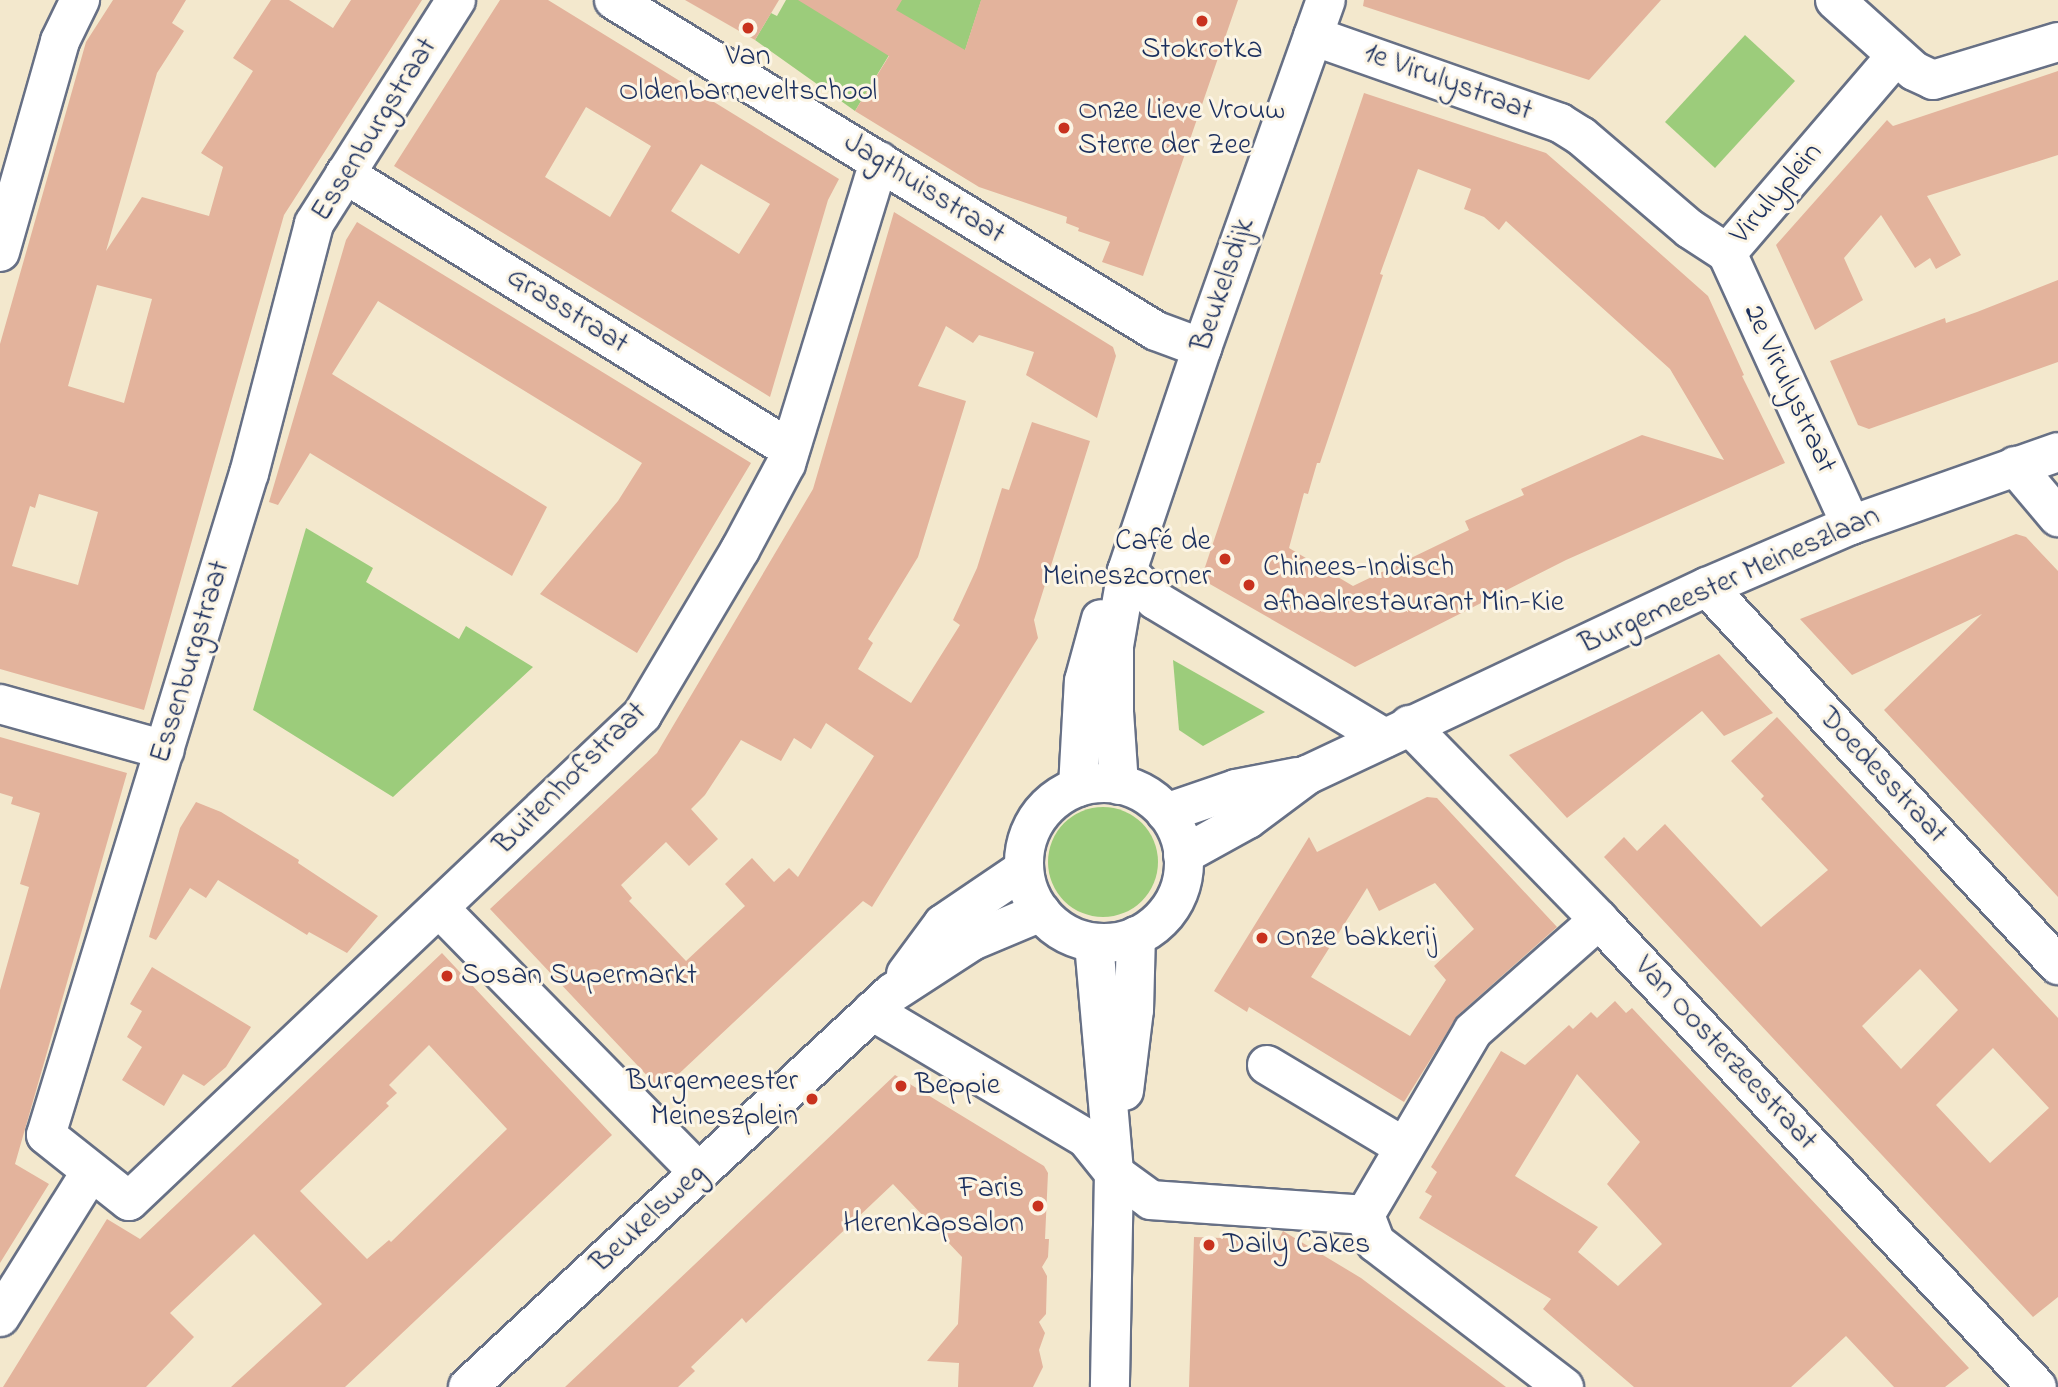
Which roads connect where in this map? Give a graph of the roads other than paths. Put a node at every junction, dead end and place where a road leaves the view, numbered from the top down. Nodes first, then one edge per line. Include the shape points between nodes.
1 (80, 0) edge
2 (456, 0) edge
3 (614, 0) edge
4 (1326, 0) edge
5 (1835, 0) edge
6 (1313, 36) junction
7 (2058, 42) edge
8 (1896, 56) junction
9 (1581, 135) joint
10 (879, 161) junction
11 (345, 174) junction
12 (0, 252) edge
13 (1727, 254) junction
14 (1202, 348) junction
15 (790, 449) junction
16 (2058, 452) edge
17 (2015, 466) junction
18 (2058, 517) edge
19 (1851, 525) junction
20 (1127, 571) junction
21 (1707, 587) junction
22 (0, 704) edge
23 (1397, 731) junction
24 (164, 750) junction
25 (1307, 775) junction
26 (1119, 785) junction
27 (1078, 788) junction
28 (1166, 813) junction
29 (1184, 855) junction
30 (1024, 869) junction
31 (439, 908) junction
32 (1041, 912) junction
33 (1599, 920) junction
34 (1136, 936) junction
35 (1094, 943) junction
36 (2058, 965) edge
37 (882, 1002) junction
38 (1267, 1065) dead end
39 (1404, 1147) junction
40 (90, 1173) junction
41 (699, 1173) junction
42 (1114, 1173) junction
43 (1365, 1215) junction
44 (0, 1317) edge
45 (2040, 1381) edge
46 (468, 1387) edge
47 (1110, 1387) edge
48 (1564, 1387) edge

1 - 12 street via 60,41
2 - 11 street, Essenburgstraat
3 - 10 street, Jagthuisstraat
4 - 6 street, Beukelsdijk
5 - 8 street
6 - 9 street, 1e Virulystraat via 1560,123
6 - 14 street, Beukelsdijk
7 - 8 street via 1933,80
8 - 13 street, Virulyplein
9 - 13 street, Virulyplein via 1690,229
10 - 14 street, Jagthuisstraat via 1156,331
10 - 15 street, Buitenhofstraat
11 - 15 street, Grasstraat
11 - 24 street, Essenburgstraat via 314,224 249,473
13 - 19 street, 2e Virulystraat
14 - 20 street, Beukelsdijk
15 - 31 street, Buitenhofstraat via 740,550 642,715
16 - 17 street, Burgemeester Meineszlaan
17 - 18 street
17 - 19 street, Burgemeester Meineszlaan
19 - 21 street, Burgemeester Meineszlaan
20 - 23 street via 1155,600
20 - 26 street, Beukelsdijk via 1114,646
20 - 27 street, Beukelsdijk via 1091,647 1084,681
21 - 23 street, Burgemeester Meineszlaan
21 - 36 street, Doedesstraat
22 - 24 street
23 - 25 street
23 - 33 street, Van Oosterzeestraat
24 - 40 street, Essenburgstraat via 47,1135
25 - 28 street via 1236,789
25 - 29 street via 1248,819
26 - 27 street
26 - 28 street via 1142,793
27 - 30 street via 1056,799 1039,817 1028,840
28 - 29 street via 1178,832
29 - 34 street via 1173,903
30 - 32 street
30 - 37 street, Beukelsweg via 943,924
31 - 40 street, Buitenhofstraat via 129,1202
31 - 41 street
32 - 35 street via 1064,932
32 - 37 street, Beukelsweg via 972,941
33 - 39 street via 1473,1031
33 - 45 street, Van Oosterzeestraat
34 - 35 street
34 - 42 street via 1134,1010
35 - 42 street
37 - 41 street, Beukelsweg
37 - 42 street via 1086,1138
38 - 39 street
39 - 43 street
40 - 44 street
41 - 46 street, Beukelsweg
42 - 43 street via 1151,1200
42 - 47 street
43 - 48 street via 1376,1243

